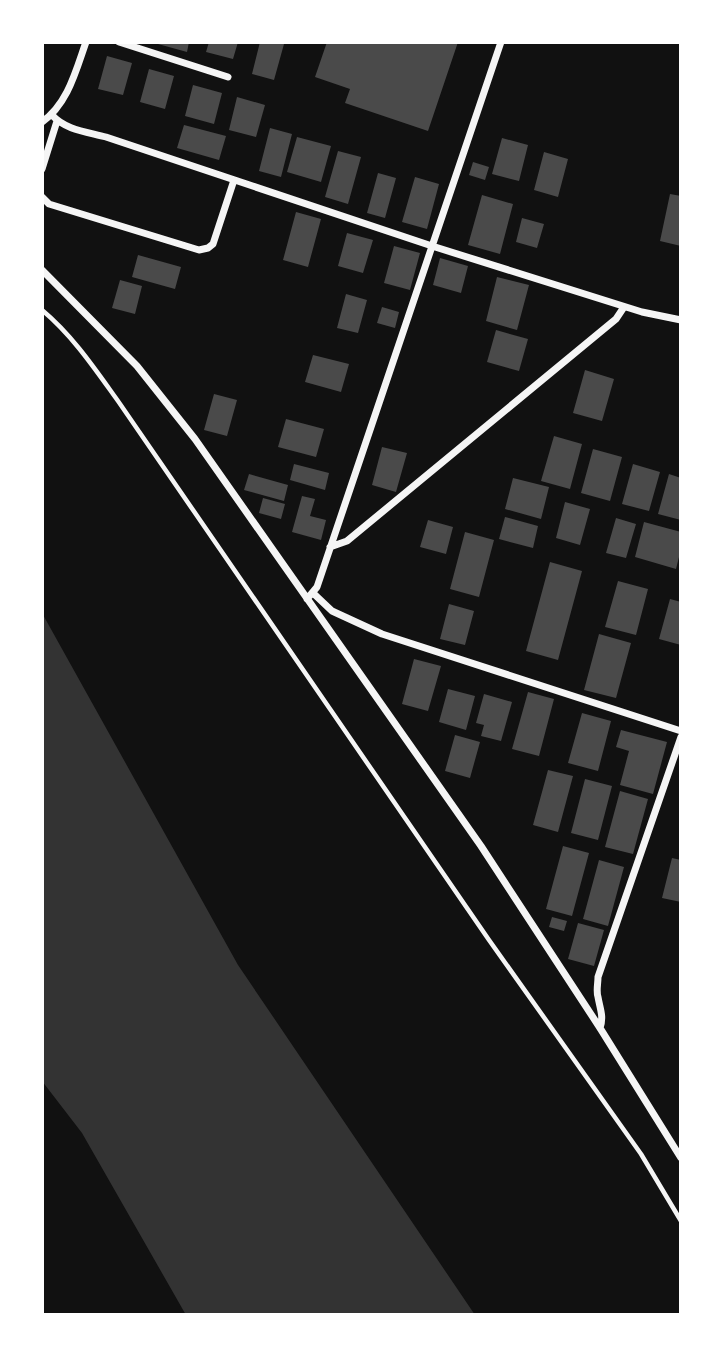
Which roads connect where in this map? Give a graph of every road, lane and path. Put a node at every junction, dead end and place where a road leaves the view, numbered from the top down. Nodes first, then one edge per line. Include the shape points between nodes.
1 (86, 42) edge
2 (119, 42) edge
3 (501, 42) edge
4 (228, 77) dead end
5 (54, 118) junction
6 (42, 121) edge
7 (42, 169) edge
8 (234, 180) junction
9 (42, 197) edge
10 (432, 246) junction
11 (42, 270) edge
12 (624, 307) junction
13 (42, 310) edge
14 (681, 320) edge
15 (330, 547) junction
16 (310, 596) junction
17 (681, 731) edge
18 (681, 737) edge
19 (600, 1028) junction
20 (678, 1147) edge
21 (681, 1158) edge
22 (681, 1221) edge

1 - 5 street
2 - 4 street
3 - 10 street
5 - 6 street
5 - 7 street
5 - 8 street via 70,128
8 - 9 street via 213,244 199,250 49,204
8 - 10 street
10 - 12 street
10 - 15 street
11 - 16 street via 136,366
12 - 14 street
12 - 15 street via 347,541
13 - 22 path via 79,348 118,401 641,1154
15 - 16 street
16 - 17 street via 382,634
16 - 19 street
18 - 19 street via 598,977
19 - 20 street
20 - 21 street

